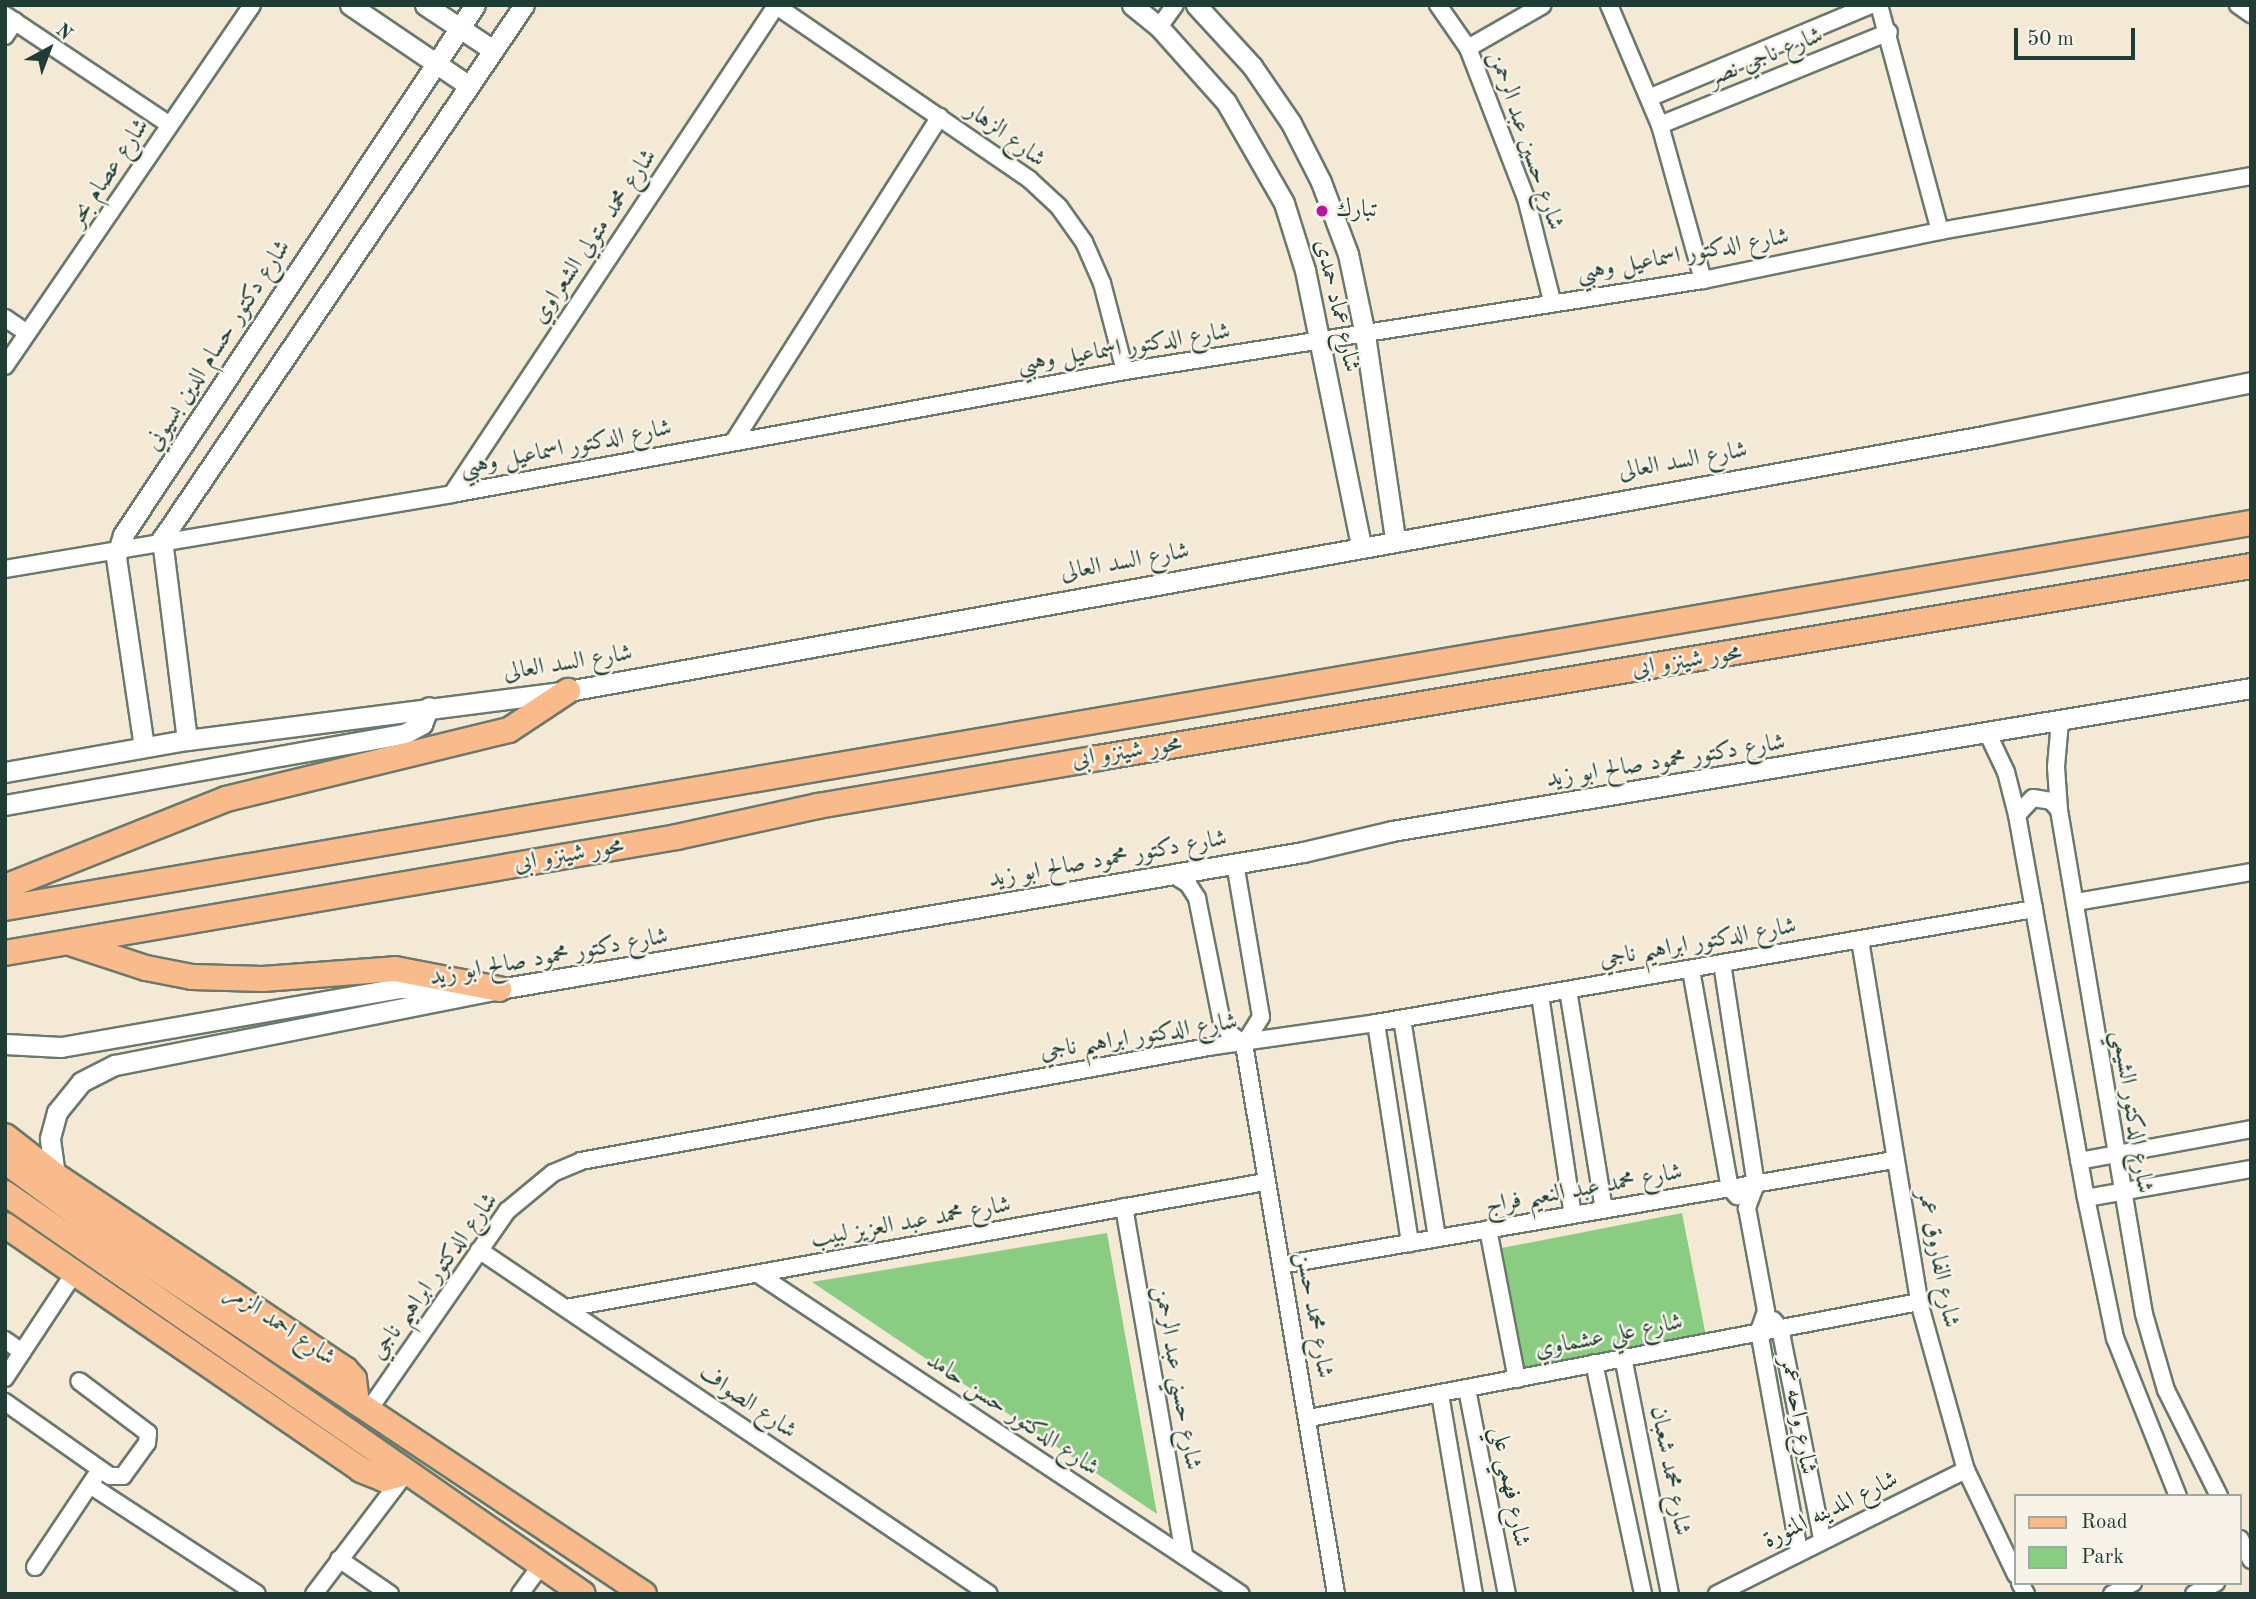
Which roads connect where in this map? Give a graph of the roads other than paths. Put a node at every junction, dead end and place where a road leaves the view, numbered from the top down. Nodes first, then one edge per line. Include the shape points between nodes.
1 (252, 5) edge
2 (350, 5) edge
3 (425, 5) edge
4 (475, 5) edge
5 (524, 5) edge
6 (1132, 5) edge
7 (1175, 5) edge
8 (1196, 5) edge
9 (1438, 5) edge
10 (1543, 5) edge
11 (1609, 5) edge
12 (1871, 5) edge
13 (1879, 5) edge
14 (2238, 5) edge
15 (776, 6) edge
16 (2251, 14) edge
17 (10, 18) edge
18 (1159, 27) junction
19 (460, 28) junction
20 (1889, 32) junction
21 (5, 36) edge
22 (1468, 48) junction
23 (493, 50) junction
24 (435, 63) junction
25 (469, 86) junction
26 (1651, 97) junction
27 (940, 117) junction
28 (170, 125) junction
29 (1660, 125) junction
30 (2251, 176) edge
31 (1940, 230) junction
32 (1703, 280) junction
33 (1552, 301) junction
34 (5, 318) edge
35 (27, 333) junction
36 (1365, 335) junction
37 (1321, 340) junction
38 (5, 366) edge
39 (1125, 371) junction
40 (2251, 382) edge
41 (734, 441) junction
42 (452, 494) junction
43 (2251, 523) edge
44 (162, 539) junction
45 (1395, 539) junction
46 (1361, 545) junction
47 (118, 547) junction
48 (2251, 566) edge
49 (5, 569) edge
50 (2251, 688) edge
51 (568, 691) junction
52 (429, 707) junction
53 (2060, 721) junction
54 (1988, 734) junction
55 (187, 740) junction
56 (144, 747) junction
57 (5, 772) edge
58 (5, 805) edge
59 (2059, 810) junction
60 (2017, 815) junction
61 (1235, 863) junction
62 (2251, 872) edge
63 (1171, 874) junction
64 (5, 887) edge
65 (2076, 902) junction
66 (5, 908) edge
67 (2034, 909) junction
68 (1860, 940) junction
69 (69, 942) junction
70 (5, 953) edge
71 (1721, 963) junction
72 (1691, 970) junction
73 (1568, 990) junction
74 (490, 992) junction
75 (1540, 995) junction
76 (1402, 1019) junction
77 (1376, 1023) junction
78 (5, 1044) edge
79 (1244, 1044) junction
80 (1414, 1093) junction
81 (1388, 1098) junction
82 (2251, 1129) edge
83 (5, 1136) edge
84 (2114, 1155) junction
85 (1894, 1160) junction
86 (5, 1161) edge
87 (2079, 1161) junction
88 (2251, 1169) edge
89 (55, 1175) junction
90 (1265, 1182) junction
91 (1756, 1184) junction
92 (1730, 1188) junction
93 (2120, 1192) junction
94 (5, 1193) edge
95 (2086, 1198) junction
96 (1124, 1207) junction
97 (1747, 1208) junction
98 (1604, 1209) junction
99 (1573, 1215) junction
100 (5, 1225) edge
101 (1488, 1229) junction
102 (1437, 1238) junction
103 (1410, 1242) junction
104 (480, 1250) junction
105 (1281, 1265) junction
106 (75, 1272) junction
107 (758, 1274) junction
108 (1919, 1302) junction
109 (566, 1308) junction
110 (1766, 1311) junction
111 (1780, 1328) junction
112 (1759, 1331) junction
113 (5, 1340) edge
114 (22, 1352) junction
115 (1623, 1357) junction
116 (1594, 1363) junction
117 (5, 1378) edge
118 (1517, 1379) junction
119 (79, 1381) dead end
120 (1467, 1389) junction
121 (1440, 1394) junction
122 (5, 1402) edge
123 (362, 1407) junction
124 (1309, 1418) junction
125 (100, 1469) junction
126 (1966, 1470) junction
127 (406, 1473) junction
128 (90, 1485) junction
129 (2177, 1494) edge
130 (2218, 1494) edge
131 (1822, 1538) junction
132 (2242, 1543) edge
133 (1799, 1551) junction
134 (1184, 1556) junction
135 (339, 1559) junction
136 (2251, 1563) edge
137 (540, 1566) junction
138 (35, 1567) dead end
139 (2014, 1570) edge
140 (2129, 1585) edge
141 (2213, 1585) edge
142 (257, 1594) edge
143 (314, 1594) edge
144 (390, 1594) edge
145 (520, 1594) edge
146 (583, 1594) edge
147 (644, 1594) edge
148 (989, 1594) edge
149 (1241, 1594) edge
150 (1336, 1594) edge
151 (1474, 1594) edge
152 (1507, 1594) edge
153 (1643, 1594) edge
154 (1670, 1594) edge
155 (1717, 1594) edge
156 (2112, 1594) edge
157 (2194, 1594) edge

1 - 28 street, شارع عصام بحر
2 - 24 street
3 - 19 street
4 - 19 street, شارع دكتور حسام الدين بسيوني
5 - 23 street
6 - 18 street, شارع عماد حمدى
7 - 18 street
8 - 36 street, شارع عماد حمدى via 1252,65 1297,135 1321,182 1348,254
9 - 22 street, شارع حسين عبد الرحمن
10 - 22 street
11 - 26 street
12 - 26 street, شارع ناجي نصر
13 - 20 street
14 - 16 street
15 - 27 street, شارع الزهار
15 - 42 street, شارع محمد متولي الشعراوي
17 - 21 street
17 - 28 street
18 - 37 street, شارع عماد حمدى via 1226,102 1262,159 1287,214
19 - 23 street
19 - 24 street, شارع دكتور حسام الدين بسيوني
20 - 29 street, شارع ناجي نصر
20 - 31 street
22 - 33 street, شارع حسين عبد الرحمن via 1525,198
23 - 25 street
24 - 25 street
24 - 47 street, شارع دكتور حسام الدين بسيوني
25 - 44 street
26 - 29 street
27 - 39 street, شارع الزهار via 1029,179 1059,207 1084,242 1102,283
27 - 41 street
28 - 35 street, شارع عصام بحر
29 - 32 street
30 - 31 street, شارع الدكتور اسماعيل وهبي
31 - 32 street, شارع الدكتور اسماعيل وهبي
32 - 33 street, شارع الدكتور اسماعيل وهبي
33 - 36 street, شارع الدكتور اسماعيل وهبي
34 - 35 street
35 - 38 street, شارع عصام بحر
36 - 37 street, شارع الدكتور اسماعيل وهبي
36 - 45 street, شارع عماد حمدى
37 - 39 street, شارع الدكتور اسماعيل وهبي
37 - 46 street, شارع عماد حمدى
39 - 41 street, شارع الدكتور اسماعيل وهبي
40 - 45 street, شارع السد العالى via 1989,435
41 - 42 street, شارع الدكتور اسماعيل وهبي
42 - 44 street, شارع الدكتور اسماعيل وهبي
43 - 66 main road, محور شينزو ابى
44 - 47 street, شارع الدكتور اسماعيل وهبي
44 - 55 street
45 - 46 street, شارع السد العالى
46 - 51 street, شارع السد العالى
47 - 49 street, شارع الدكتور اسماعيل وهبي
47 - 56 street
48 - 69 main road, محور شينزو ابى via 818,806 677,837
50 - 53 street, شارع دكتور محمود صالح ابو زيد
51 - 52 street, شارع السد العالى
51 - 64 main road via 509,730 226,799
52 - 55 street, شارع السد العالى
52 - 58 street via 422,724 404,734
53 - 54 street, شارع دكتور محمود صالح ابو زيد
53 - 59 street, شارع الدكتور الشيمي
54 - 60 street via 2006,772
54 - 61 street, شارع دكتور محمود صالح ابو زيد via 1392,831
55 - 56 street, شارع السد العالى
56 - 57 street, شارع السد العالى
59 - 60 street via 2051,801 2034,798
59 - 65 street, شارع الدكتور الشيمي
60 - 67 street
61 - 63 street, شارع دكتور محمود صالح ابو زيد
61 - 79 street via 1261,1017
62 - 65 street
63 - 74 street, شارع دكتور محمود صالح ابو زيد
63 - 79 street via 1188,884 1197,898 1221,1018 1229,1033
65 - 84 street, شارع الدكتور الشيمي
67 - 68 street, شارع الدكتور ابراهيم ناجي
67 - 87 street
68 - 71 street, شارع الدكتور ابراهيم ناجي
68 - 85 street, شارع الفاروق عمر
69 - 70 main road, محور شينزو ابى
69 - 74 main road via 146,968 192,977 263,979 395,969
71 - 72 street, شارع الدكتور ابراهيم ناجي
71 - 91 street
72 - 73 street, شارع الدكتور ابراهيم ناجي
72 - 92 street
73 - 75 street, شارع الدكتور ابراهيم ناجي
73 - 98 street
74 - 78 street via 399,988 44,1049
74 - 89 street, شارع دكتور محمود صالح ابو زيد via 103,1069 71,1090 57,1112 50,1138
75 - 76 street, شارع الدكتور ابراهيم ناجي
75 - 99 street
76 - 77 street, شارع الدكتور ابراهيم ناجي
76 - 80 street
77 - 79 street, شارع الدكتور ابراهيم ناجي
77 - 81 street
79 - 90 street, شارع محمد حسن
79 - 104 street, شارع الدكتور ابراهيم ناجي via 581,1161 528,1190
80 - 81 street
80 - 102 street
81 - 103 street
82 - 84 street
83 - 89 main road, شارع احمد الزمر
84 - 87 street
84 - 93 street, شارع الدكتور الشيمي
85 - 91 street, شارع محمد عبد النعيم فراج
85 - 108 street, شارع الفاروق عمر
86 - 123 main road via 104,1234
87 - 95 street
88 - 93 street
89 - 123 main road, شارع احمد الزمر via 346,1370 354,1379
90 - 96 street, شارع محمد عبد العزيز لبيب
90 - 105 street, شارع محمد حسن
91 - 92 street, شارع محمد عبد النعيم فراج
91 - 97 street
92 - 97 street
92 - 98 street, شارع محمد عبد النعيم فراج
93 - 95 street
93 - 130 street, شارع الدكتور الشيمي via 2153,1353 2166,1390
94 - 127 main road
95 - 129 street via 2122,1360
96 - 107 street, شارع محمد عبد العزيز لبيب
96 - 134 street, شارع حسني عبد الرحمن
97 - 110 street
98 - 99 street, شارع محمد عبد النعيم فراج
99 - 101 street, شارع محمد عبد النعيم فراج
100 - 106 main road
101 - 102 street, شارع محمد عبد النعيم فراج
101 - 118 street
102 - 103 street, شارع محمد عبد النعيم فراج
103 - 105 street, شارع محمد عبد النعيم فراج
104 - 109 street, شارع الصواف
104 - 123 street, شارع الدكتور ابراهيم ناجي
105 - 124 street, شارع محمد حسن
106 - 114 street
106 - 127 main road via 362,1470 383,1479
107 - 109 street, شارع محمد عبد العزيز لبيب
107 - 134 street, شارع الدكتور حسن حامد
108 - 111 street, شارع علي عشماوي
108 - 126 street, شارع الفاروق عمر
109 - 148 street, شارع الصواف
110 - 111 street
110 - 112 street
111 - 112 street, شارع علي عشماوي
111 - 131 street, شارع واحه عمر
112 - 115 street, شارع علي عشماوي
112 - 133 street, شارع واحه عمر
113 - 114 street
114 - 117 street
115 - 116 street, شارع علي عشماوي
115 - 154 street, شارع محمد شعبان
116 - 118 street, شارع علي عشماوي
116 - 153 street, شارع محمد شعبان
118 - 120 street, شارع علي عشماوي
119 - 125 street via 148,1433 147,1443 123,1476 114,1478
120 - 121 street, شارع علي عشماوي
120 - 152 street, شارع فهمي علي
121 - 124 street, شارع علي عشماوي
121 - 151 street
122 - 125 street
123 - 147 main road
124 - 150 street, شارع محمد حسن
125 - 128 street
126 - 131 street, شارع المدينه المنورة
126 - 139 street, شارع الفاروق عمر
127 - 135 street
127 - 137 main road
128 - 138 street
128 - 142 street
131 - 133 street, شارع المدينه المنورة
132 - 136 street
133 - 155 street, شارع المدينه المنورة
134 - 149 street, شارع الدكتور حسن حامد
135 - 143 street
135 - 144 street
137 - 145 street
137 - 146 main road
140 - 156 street
141 - 157 street

